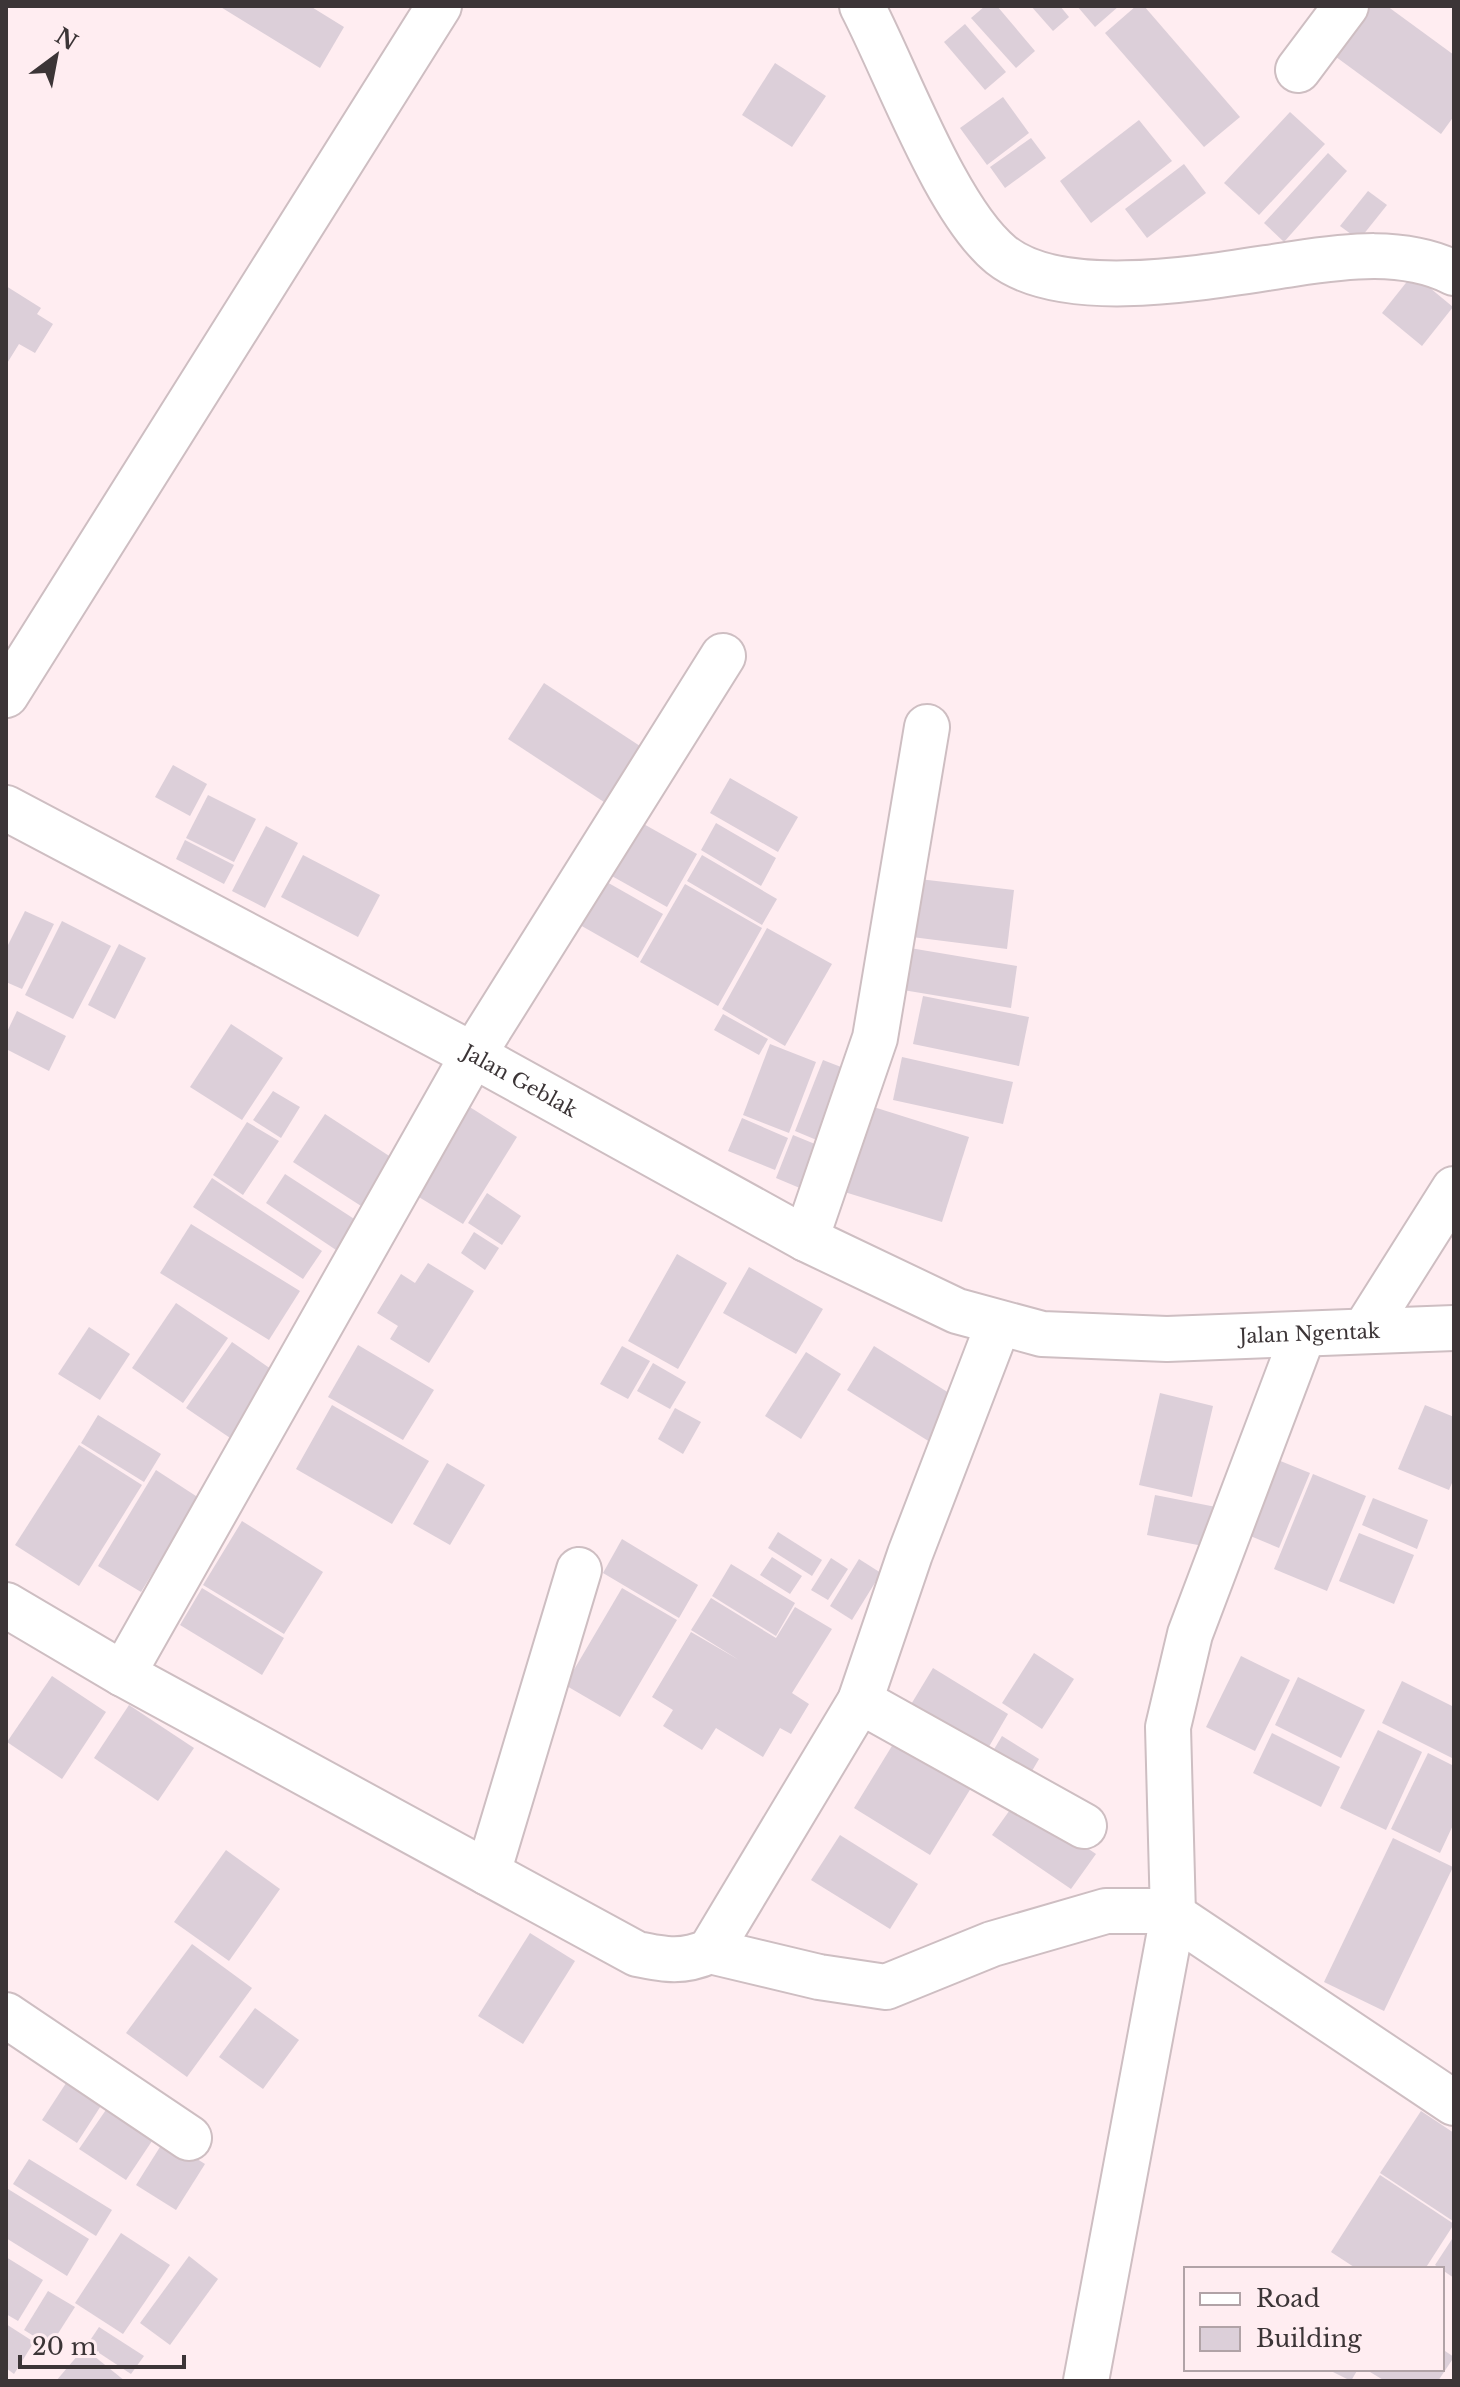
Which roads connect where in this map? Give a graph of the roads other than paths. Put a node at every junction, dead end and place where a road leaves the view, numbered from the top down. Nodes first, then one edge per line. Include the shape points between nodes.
1 (439, 6) edge
2 (862, 6) edge
3 (1346, 6) edge
4 (1298, 70) dead end
5 (1451, 266) edge
6 (723, 656) dead end
7 (6, 695) edge
8 (927, 727) dead end
9 (6, 808) edge
10 (473, 1055) junction
11 (1454, 1189) edge
12 (806, 1239) junction
13 (998, 1325) junction
14 (1454, 1328) edge
15 (1365, 1330) junction
16 (1042, 1334) joint
17 (1303, 1335) junction
18 (579, 1570) dead end
19 (6, 1605) edge
20 (123, 1674) junction
21 (860, 1701) junction
22 (1084, 1826) dead end
23 (488, 1873) junction
24 (1164, 1913) junction
25 (710, 1951) junction
26 (6, 2015) edge
27 (1454, 2103) edge
28 (189, 2138) dead end
29 (1086, 2381) edge

1 - 7 street
2 - 5 street via 958,202 999,253 1018,266 1069,279 1160,284 1390,254
3 - 4 street
6 - 10 street
8 - 12 street via 875,1038
9 - 10 street, Jalan Geblak
10 - 12 street, Jalan Geblak
10 - 20 street
11 - 15 street
12 - 13 street, Jalan Geblak via 904,1288
13 - 16 street, Jalan Geblak
13 - 21 street
14 - 15 street, Jalan Ngentak
15 - 17 street, Jalan Ngentak
16 - 17 street, Jalan Ngentak via 1167,1339
17 - 24 street via 1190,1634 1168,1727
18 - 23 street
19 - 20 street
20 - 23 street
21 - 22 street
21 - 25 street
23 - 25 street via 637,1954 677,1962
24 - 25 street via 1106,1911 992,1944 886,1987
24 - 27 street
24 - 29 street
26 - 28 street

